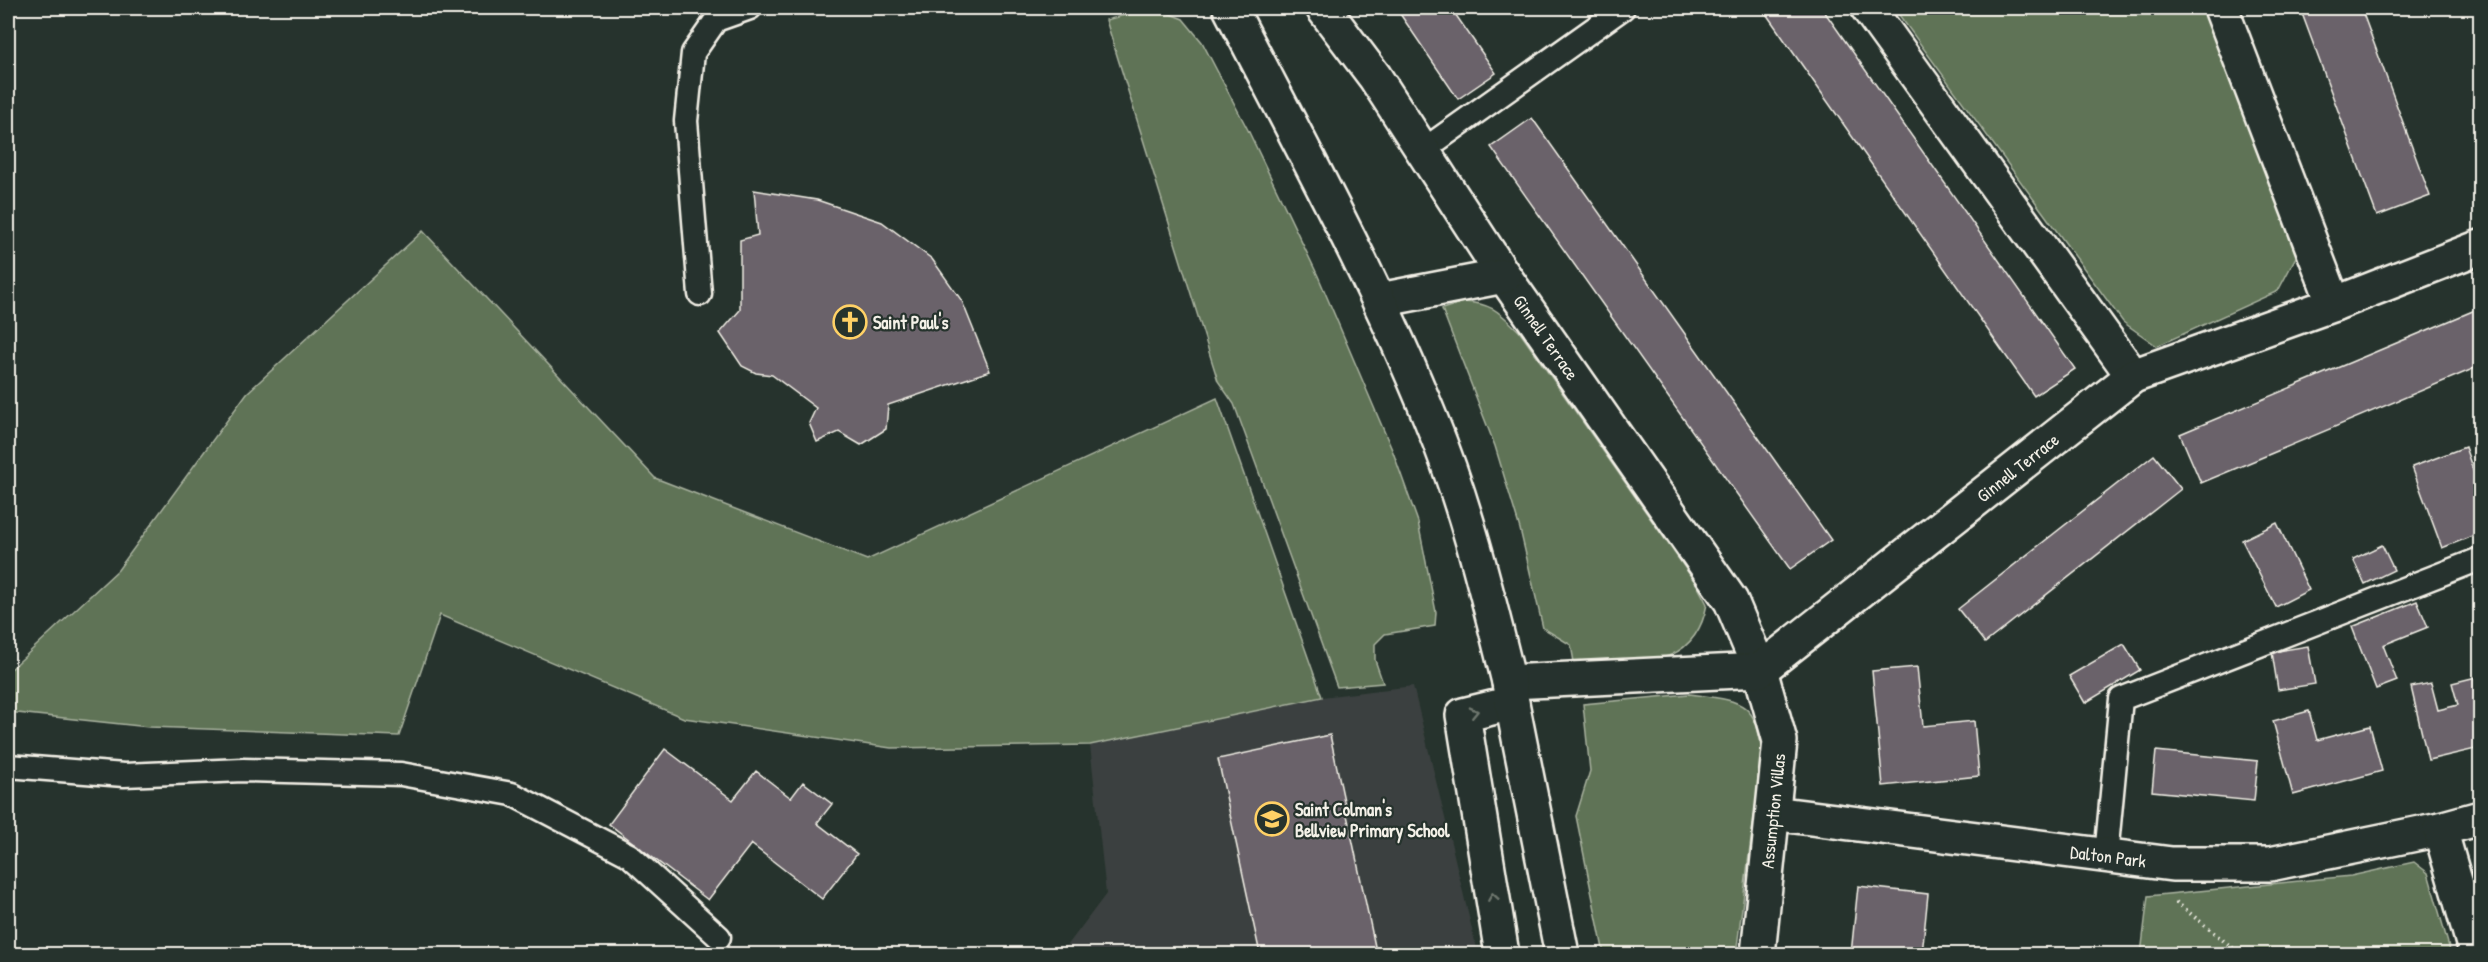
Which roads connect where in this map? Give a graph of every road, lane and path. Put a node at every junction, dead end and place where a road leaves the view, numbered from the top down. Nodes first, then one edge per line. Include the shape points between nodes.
1 (750, 8) edge
2 (1230, 8) edge
3 (1323, 8) edge
4 (1623, 8) edge
5 (1868, 8) edge
6 (2221, 8) edge
7 (1422, 151) junction
8 (2481, 246) edge
9 (1504, 276) junction
10 (700, 294) dead end
11 (1380, 300) junction
12 (2334, 304) junction
13 (2133, 376) junction
14 (2481, 559) edge
15 (1760, 670) junction
16 (1510, 693) junction
17 (8, 766) edge
18 (1773, 813) junction
19 (2481, 818) edge
20 (2440, 829) junction
21 (2106, 856) junction
22 (2170, 897) dead end
23 (719, 937) dead end
24 (1502, 954) edge
25 (1562, 954) edge
26 (1758, 954) edge
27 (2240, 954) edge
28 (2476, 954) edge

1 - 10 lane via 716,20 693,53 686,121
2 - 11 street
3 - 7 street, Ginnell Terrace via 1375,77
4 - 7 lane
5 - 13 street
6 - 12 street
7 - 9 street, Ginnell Terrace
8 - 12 street, Ginnell Terrace
9 - 11 street
9 - 15 street, Ginnell Terrace via 1731,601
11 - 16 street via 1432,422 1469,525
12 - 13 street, Ginnell Terrace
13 - 15 street, Ginnell Terrace
14 - 21 lane via 2121,699
15 - 16 street
15 - 18 street, Assumption Villas via 1780,741
24 -> 16 street via 1463,715
16 - 25 street
17 - 23 lane via 124,775 243,770 401,774 512,794 629,855
18 - 21 street, Dalton Park
18 - 26 street, Assumption Villas
19 - 20 street, Dalton Park
20 - 21 street, Dalton Park via 2270,864 2172,864
20 - 28 street
22 - 27 path

